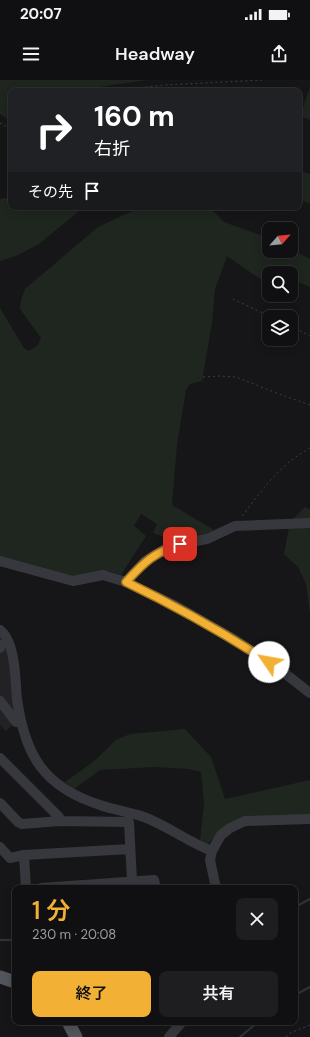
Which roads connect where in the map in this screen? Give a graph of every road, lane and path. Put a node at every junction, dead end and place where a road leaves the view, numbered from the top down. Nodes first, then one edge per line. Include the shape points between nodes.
1 (263, 80) edge
2 (136, 88) edge
3 (232, 298) dead end
4 (262, 313) edge
5 (298, 330) edge
6 (310, 336) edge
7 (203, 377) dead end
8 (310, 405) edge
9 (310, 448) edge
10 (310, 523) edge
11 (234, 526) junction
12 (0, 561) edge
13 (126, 582) junction
14 (0, 630) edge
15 (310, 693) edge
16 (0, 701) edge
17 (16, 722) dead end
18 (0, 758) edge
19 (0, 803) edge
20 (310, 819) edge
21 (60, 821) junction
22 (0, 847) edge
23 (130, 849) junction
24 (212, 850) junction
25 (24, 855) junction
26 (132, 881) junction
27 (26, 885) edge
28 (80, 885) edge
29 (155, 885) edge
30 (215, 885) edge
31 (0, 977) edge
32 (12, 981) edge
33 (70, 1025) edge
34 (179, 1025) edge
35 (310, 1025) edge
36 (76, 1037) edge
37 (169, 1037) edge
38 (286, 1037) edge

1 - 2 path
3 - 4 path
5 - 6 path
7 - 8 path via 236,377
9 - 11 path via 278,471
10 - 11 street
11 - 13 street via 207,539 165,549 145,561
12 - 13 street via 73,581 103,575
13 - 15 street via 176,606 232,638
14 - 24 street via 9,639 23,728 33,756 50,780 64,790 98,805 145,817
16 - 17 street
18 - 21 street via 59,817
19 - 21 street via 22,824
20 - 24 street via 245,822 221,835
21 - 23 street via 128,822
22 - 25 street via 10,858
23 - 25 street
23 - 26 street
24 - 30 street via 210,860
25 - 27 street
26 - 28 street
26 - 29 street via 154,880
31 - 32 main road
33 - 36 main road
34 - 37 street
35 - 38 path

